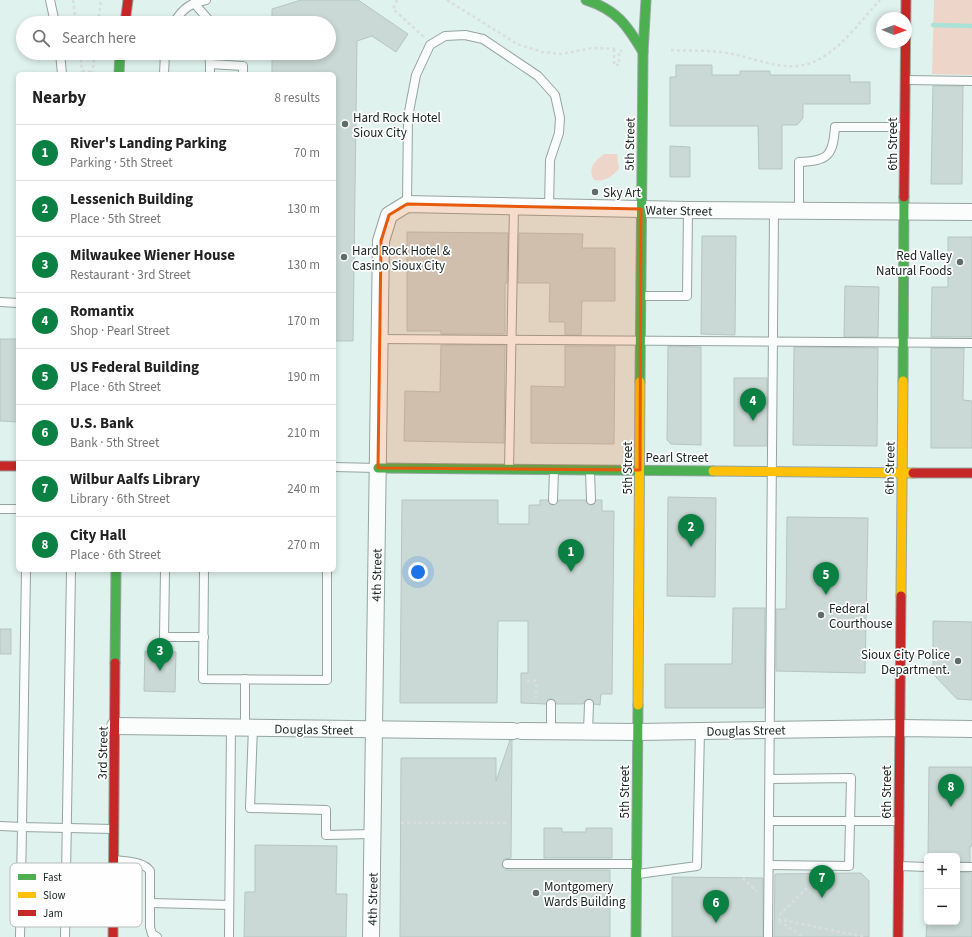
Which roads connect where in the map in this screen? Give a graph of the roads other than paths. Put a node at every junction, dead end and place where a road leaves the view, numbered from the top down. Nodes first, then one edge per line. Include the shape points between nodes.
1 (50, 0) edge
2 (128, 0) edge
3 (206, 0) edge
4 (586, 0) edge
5 (646, 0) edge
6 (906, 0) edge
7 (194, 3) junction
8 (53, 16) edge
9 (125, 16) edge
10 (178, 16) edge
11 (205, 16) edge
12 (643, 52) junction
13 (61, 60) edge
14 (120, 60) edge
15 (165, 60) edge
16 (210, 60) edge
17 (210, 64) junction
18 (62, 72) edge
19 (120, 72) edge
20 (164, 72) edge
21 (210, 72) edge
22 (243, 72) edge
23 (906, 80) junction
24 (972, 81) edge
25 (906, 127) junction
26 (407, 204) junction
27 (514, 206) junction
28 (549, 207) junction
29 (641, 209) junction
30 (688, 210) junction
31 (774, 211) junction
32 (799, 211) junction
33 (905, 212) junction
34 (972, 212) edge
35 (641, 296) junction
36 (0, 302) edge
37 (16, 302) edge
38 (380, 338) junction
39 (512, 338) junction
40 (641, 339) junction
41 (773, 341) junction
42 (903, 341) junction
43 (972, 343) edge
44 (0, 466) edge
45 (16, 466) edge
46 (336, 467) edge
47 (378, 468) junction
48 (509, 469) junction
49 (554, 469) junction
50 (590, 470) junction
51 (640, 470) junction
52 (772, 471) junction
53 (902, 473) junction
54 (972, 473) edge
55 (553, 500) dead end
56 (590, 500) dead end
57 (0, 509) edge
58 (16, 509) edge
59 (26, 572) edge
60 (71, 572) edge
61 (116, 572) edge
62 (165, 572) edge
63 (204, 572) edge
64 (327, 572) edge
65 (204, 637) junction
66 (245, 680) junction
67 (551, 704) dead end
68 (589, 704) dead end
69 (115, 726) junction
70 (243, 727) junction
71 (900, 728) junction
72 (972, 729) edge
73 (374, 730) junction
74 (771, 730) junction
75 (551, 731) junction
76 (588, 731) junction
77 (700, 731) junction
78 (638, 732) junction
79 (770, 779) junction
80 (770, 821) junction
81 (899, 821) junction
82 (850, 822) junction
83 (0, 826) edge
84 (22, 827) junction
85 (66, 828) junction
86 (114, 828) junction
87 (372, 834) junction
88 (114, 860) junction
89 (21, 863) edge
90 (66, 863) edge
91 (114, 863) edge
92 (128, 863) edge
93 (507, 864) dead end
94 (637, 864) junction
95 (769, 865) junction
96 (142, 866) edge
97 (899, 866) junction
98 (924, 867) edge
99 (960, 867) edge
100 (972, 867) edge
101 (636, 874) junction
102 (151, 903) junction
103 (229, 905) junction
104 (20, 927) edge
105 (65, 927) edge
106 (113, 927) edge
107 (20, 937) edge
108 (65, 937) edge
109 (113, 937) edge
110 (157, 937) edge
111 (229, 937) edge
112 (371, 937) edge
113 (636, 937) edge
114 (768, 937) edge
115 (898, 937) edge

1 - 8 lane
2 - 9 main road
3 - 7 lane
4 - 12 main road via 599,3 619,14
5 - 12 main road, 5th Street
6 - 23 main road, 6th Street
7 - 10 lane
7 - 11 lane
12 - 29 main road, 5th Street
13 - 18 lane
14 - 19 main road
15 - 20 lane
16 - 17 lane
17 - 21 lane
17 - 22 lane via 243,66
23 - 24 lane
23 - 25 main road, 6th Street
25 - 32 lane via 835,127 833,148 828,156 821,160 800,162
25 - 33 main road, 6th Street
26 - 27 street, Water Street
26 - 28 lane via 408,117 416,75 430,45 445,36 465,35 483,39 538,76 555,95 560,118 559,133 550,160
26 - 38 street, 4th Street via 389,214 381,241
27 - 28 street, Water Street
27 - 39 lane
28 - 29 street, Water Street
29 - 30 street, Water Street
29 - 35 main road, 5th Street
30 - 31 street, Water Street
30 - 35 lane via 687,296
31 - 32 street, Water Street
31 - 41 lane
32 - 33 street, Water Street
33 - 34 street, Water Street
33 - 42 main road, 6th Street
35 - 40 main road, 5th Street
36 - 37 lane
38 - 39 lane
38 - 47 street, 4th Street
39 - 40 lane
39 - 48 lane
40 - 41 lane
40 - 51 main road, 5th Street
41 - 42 lane
41 - 52 lane
42 - 43 lane
42 - 53 main road, 6th Street
44 - 45 main road
46 - 47 lane, Pearl Street
47 - 48 main road, Pearl Street
47 - 73 street, 4th Street
48 - 49 main road, Pearl Street
49 - 50 main road, Pearl Street
49 - 55 lane
50 - 51 main road, Pearl Street
50 - 56 lane
51 - 52 main road, Pearl Street
51 - 78 main road, 5th Street
52 - 53 main road, Pearl Street
52 - 74 lane
53 - 54 main road, Pearl Street
53 - 71 main road, 6th Street
57 - 58 lane
59 - 84 lane
60 - 85 lane
61 - 69 main road, 3rd Street
62 - 65 lane via 164,637
63 - 65 lane
64 - 66 lane via 327,680
65 - 66 lane via 203,679
66 - 70 lane
67 - 75 lane
68 - 76 lane
69 - 70 street, Douglas Street
69 - 86 main road, 3rd Street
70 - 73 street, Douglas Street
70 - 87 lane via 250,808 326,810 326,835
70 - 103 lane
71 - 72 street, Douglas Street
71 - 74 street, Douglas Street
71 - 81 main road, 6th Street
73 - 75 street, Douglas Street
73 - 87 street, 4th Street
74 - 77 street, Douglas Street
74 - 79 lane
75 - 76 street, Douglas Street
76 - 78 street, Douglas Street
77 - 78 street, Douglas Street
77 - 101 lane via 697,866
78 - 94 main road, 5th Street
79 - 80 lane
79 - 82 lane via 851,778
80 - 82 lane
80 - 95 lane
81 - 82 lane
81 - 97 main road, 6th Street
82 - 95 lane via 849,866
83 - 84 lane
84 - 85 lane
84 - 89 lane
85 - 86 lane
85 - 90 lane
86 - 88 main road, 3rd Street
87 - 112 street, 4th Street
88 - 91 main road, 3rd Street
88 - 92 lane
93 - 94 lane
94 - 101 main road, 5th Street
95 - 114 lane
96 - 102 lane via 150,871
97 - 98 lane
97 - 115 main road, 6th Street
99 - 100 lane
101 - 113 main road, 5th Street
102 - 103 lane
102 - 110 lane via 150,927 152,934
103 - 111 lane
104 - 107 lane
105 - 108 lane
106 - 109 main road, 3rd Street

